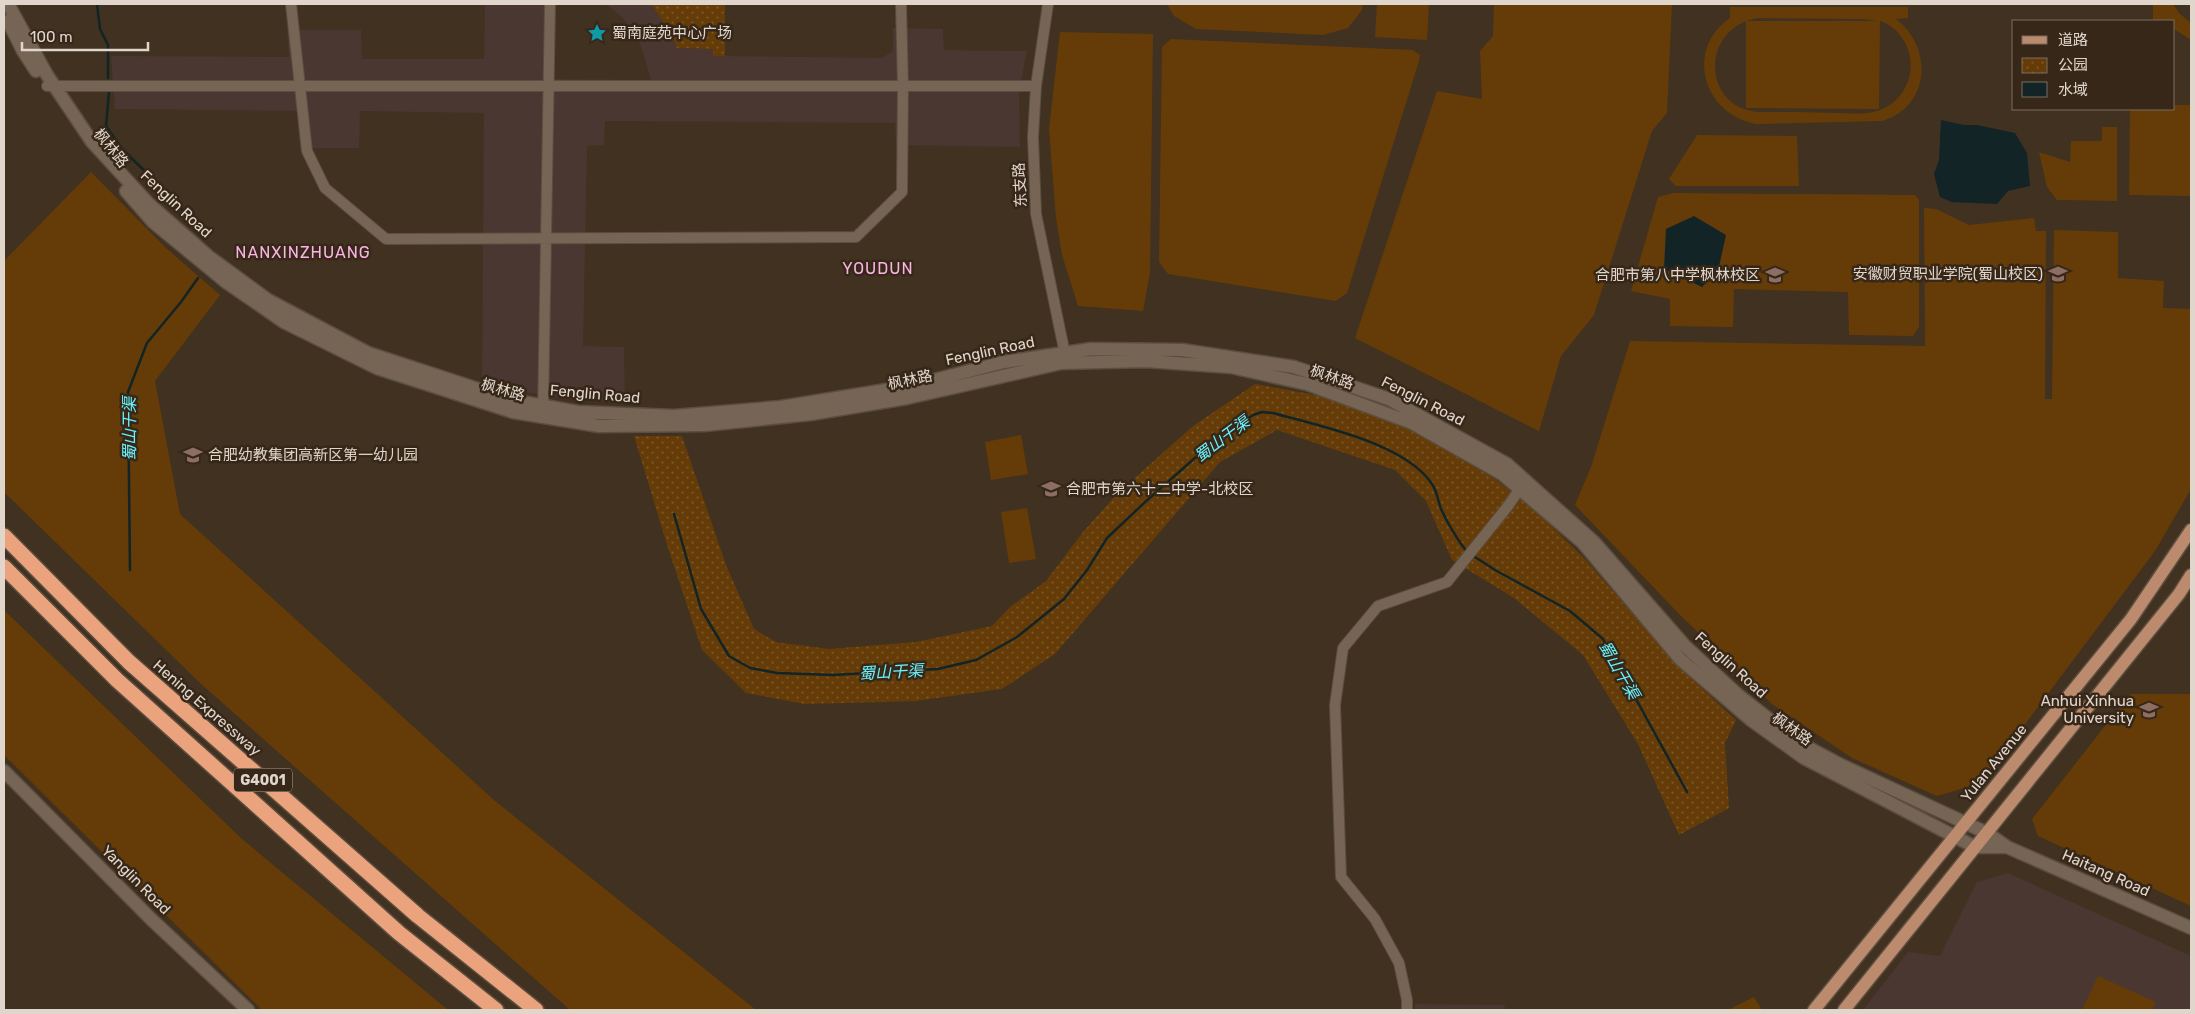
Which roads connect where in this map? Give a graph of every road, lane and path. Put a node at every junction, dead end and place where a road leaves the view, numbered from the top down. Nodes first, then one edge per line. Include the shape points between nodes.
1 (8, 4) edge
2 (291, 4) edge
3 (550, 4) edge
4 (901, 4) edge
5 (1048, 4) edge
6 (4, 12) edge
7 (299, 85) junction
8 (549, 85) junction
9 (50, 86) junction
10 (1036, 86) junction
11 (903, 87) junction
12 (546, 239) junction
13 (1066, 358) junction
14 (543, 411) junction
15 (1523, 484) junction
16 (2191, 530) edge
17 (4, 536) edge
18 (4, 567) edge
19 (2191, 575) edge
20 (4, 771) edge
21 (1965, 823) junction
22 (1987, 833) junction
23 (1955, 836) junction
24 (1976, 847) junction
25 (2007, 847) junction
26 (2191, 928) edge
27 (248, 1010) edge
28 (496, 1010) edge
29 (536, 1010) edge
30 (1407, 1010) edge
31 (1814, 1010) edge
32 (1844, 1010) edge

1 - 9 main road
2 - 7 street
3 - 8 street
4 - 11 street
5 - 10 street, 东支路
6 - 9 main road, 枫林路 via 23,51
7 - 8 street
7 - 9 street
7 - 12 street via 307,151 325,188 386,239
8 - 11 street
8 - 12 street
9 - 14 main road, 枫林路 via 87,146 153,222 226,282 284,322 377,368 513,412
10 - 11 street
10 - 13 street, 东支路 via 1033,137 1036,214
11 - 12 street via 902,192 856,237
12 - 14 street
13 - 14 main road, 枫林路 via 907,398 811,414 705,425 599,426
13 - 15 main road, 枫林路 via 1231,367 1306,384 1412,423
15 - 21 main road, Fenglin Road via 1594,542 1685,646 1738,695 1798,742
15 - 23 main road, 枫林路 via 1582,542 1680,659 1751,720 1804,758
15 - 30 street via 1447,582 1378,606 1343,648 1336,705 1341,877 1375,919 1399,963
16 - 21 main road, Yulan Avenue via 2130,620
17 - 29 highway, Hening Expressway / G4001 via 129,662 418,916
18 - 28 highway, G4001 via 117,680 399,933
19 - 22 main road
20 - 27 main road, Yanglin Road via 151,919
21 - 22 main road, Fenglin Road
21 - 23 main road, Yulan Avenue
22 - 24 main road
22 - 25 main road, Fenglin Road
23 - 24 main road, 枫林路
23 - 31 main road, Yulan Avenue
24 - 25 main road
24 - 32 main road
25 - 26 main road, Haitang Road

